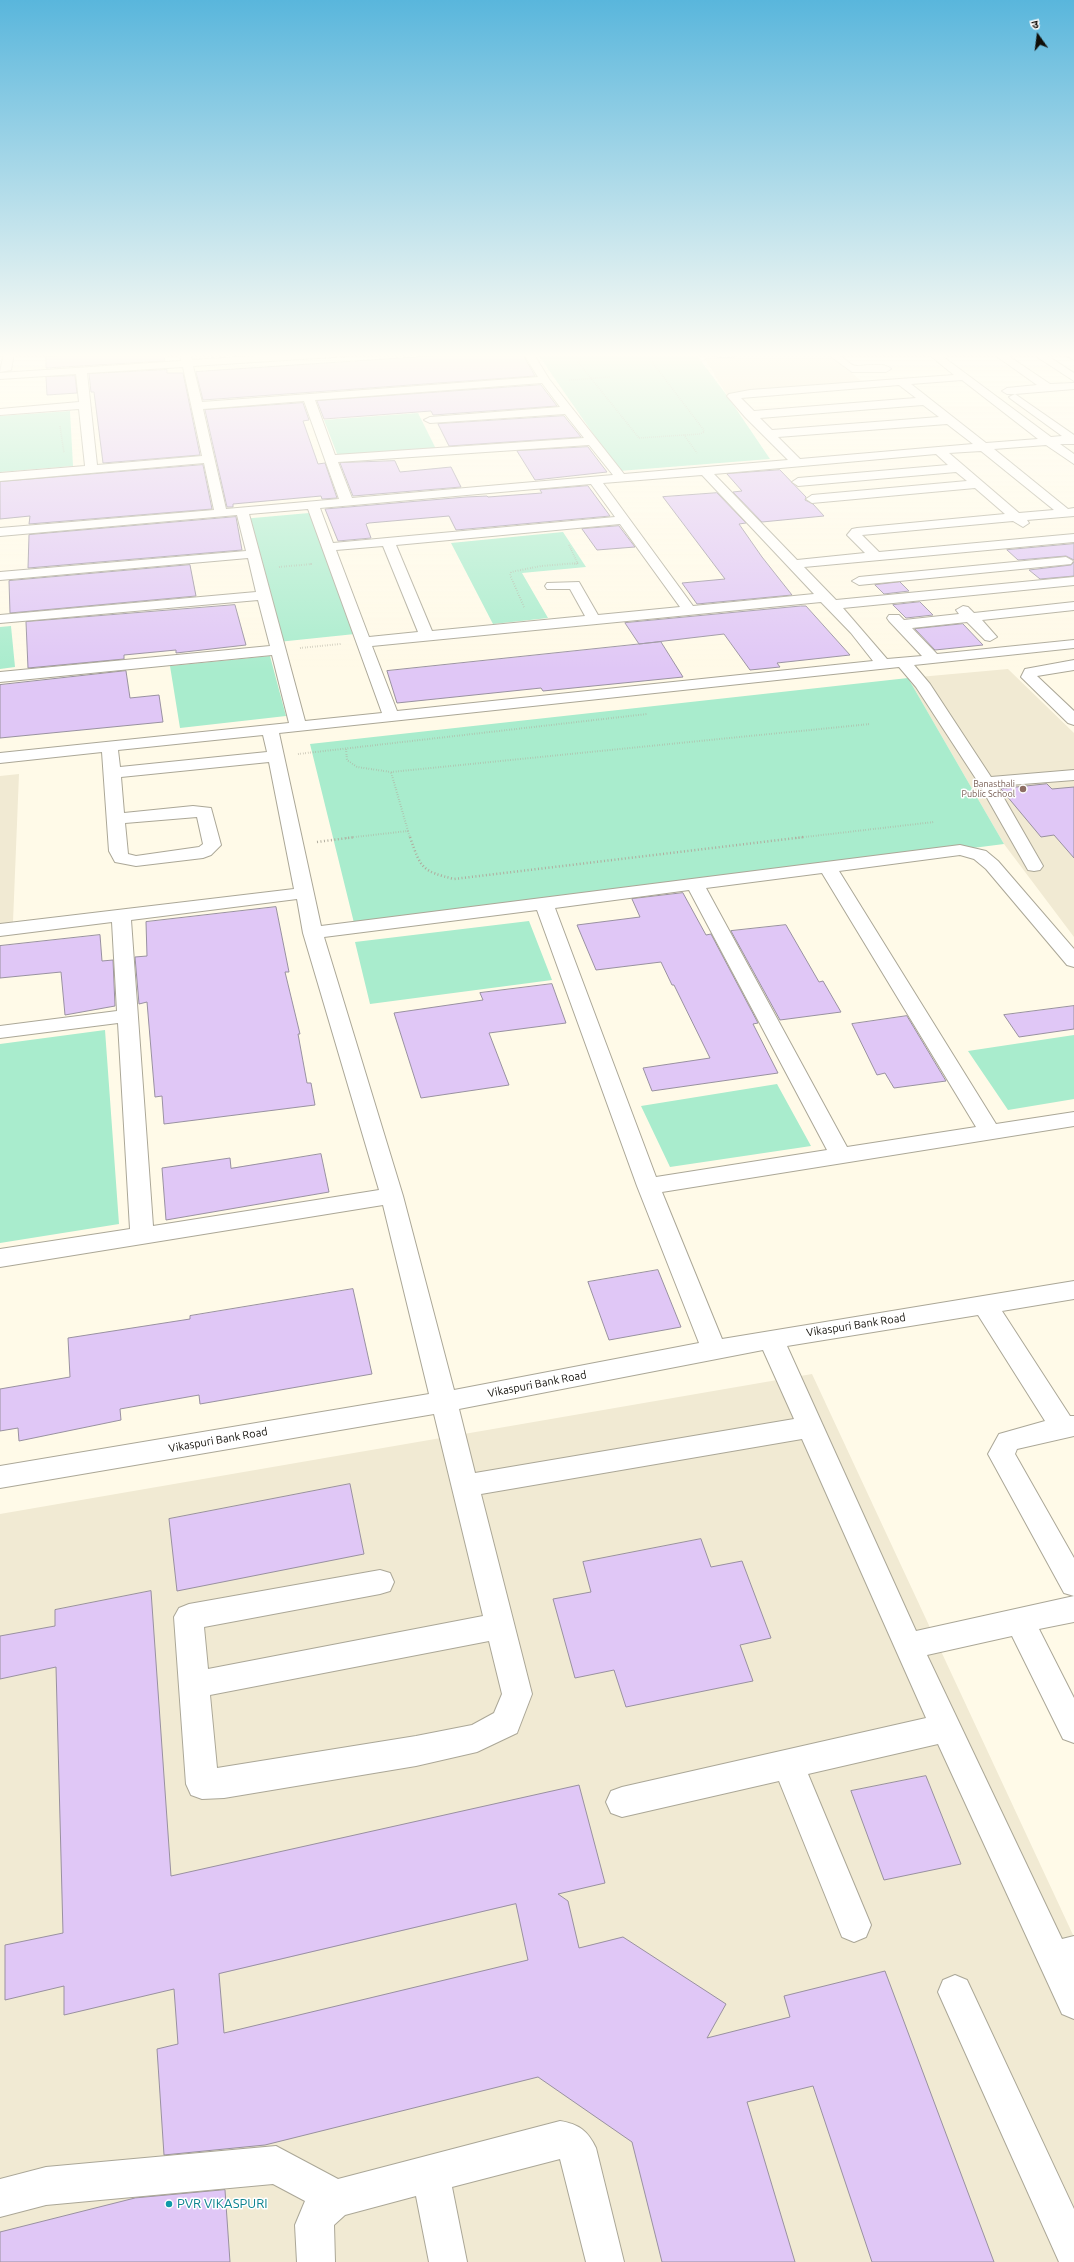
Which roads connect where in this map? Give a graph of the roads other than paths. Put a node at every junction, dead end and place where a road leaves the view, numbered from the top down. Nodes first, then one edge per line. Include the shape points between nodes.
1 (90, 459) edge
2 (208, 459) joint
3 (332, 459) joint
4 (338, 459) edge
5 (606, 459) edge
6 (793, 459) edge
7 (851, 459) edge
8 (948, 459) edge
9 (1002, 459) edge
10 (797, 463) junction
11 (959, 468) junction
12 (91, 469) junction
13 (705, 471) junction
14 (0, 477) edge
15 (621, 478) junction
16 (594, 480) junction
17 (798, 482) dead end
18 (978, 484) junction
19 (812, 499) dead end
20 (347, 502) junction
21 (313, 505) junction
22 (242, 511) junction
23 (1070, 512) edge
24 (222, 513) junction
25 (1017, 518) junction
26 (623, 520) junction
27 (1029, 528) junction
28 (4, 532) edge
29 (1074, 538) edge
30 (1043, 540) junction
31 (388, 541) junction
32 (894, 541) dead end
33 (8, 546) dead end
34 (328, 547) junction
35 (253, 554) junction
36 (875, 556) junction
37 (838, 560) junction
38 (793, 564) junction
39 (1070, 564) edge
40 (0, 576) edge
41 (858, 581) junction
42 (1074, 581) edge
43 (552, 586) dead end
44 (947, 594) junction
45 (264, 595) junction
46 (829, 601) junction
47 (877, 601) junction
48 (1074, 606) edge
49 (690, 610) junction
50 (970, 618) junction
51 (0, 619) edge
52 (594, 620) junction
53 (901, 625) junction
54 (427, 636) junction
55 (990, 637) dead end
56 (364, 642) junction
57 (1074, 644) edge
58 (279, 650) junction
59 (934, 660) junction
60 (904, 663) junction
61 (884, 665) junction
62 (1074, 665) edge
63 (0, 677) edge
64 (391, 717) junction
65 (1074, 720) edge
66 (298, 726) junction
67 (270, 729) junction
68 (110, 746) junction
69 (276, 756) junction
70 (0, 758) edge
71 (112, 773) junction
72 (1074, 775) edge
73 (986, 782) junction
74 (116, 820) junction
75 (1034, 866) dead end
76 (827, 867) junction
77 (695, 884) junction
78 (304, 893) junction
79 (544, 903) junction
80 (120, 915) junction
81 (0, 930) edge
82 (313, 933) junction
83 (1074, 961) edge
84 (127, 1016) junction
85 (0, 1032) edge
86 (1074, 1119) edge
87 (990, 1132) junction
88 (841, 1156) junction
89 (648, 1186) junction
90 (392, 1196) junction
91 (142, 1236) junction
92 (0, 1258) edge
93 (1074, 1290) edge
94 (985, 1305) junction
95 (771, 1339) junction
96 (714, 1349) junction
97 (442, 1402) junction
98 (1068, 1426) edge
99 (809, 1427) junction
100 (0, 1477) edge
101 (464, 1486) junction
102 (380, 1582) dead end
103 (1074, 1584) edge
104 (1074, 1609) edge
105 (1020, 1621) junction
106 (500, 1626) junction
107 (908, 1646) junction
108 (194, 1685) junction
109 (946, 1728) junction
110 (1074, 1729) edge
111 (788, 1764) junction
112 (622, 1802) dead end
113 (854, 1925) dead end
114 (1064, 1955) edge
115 (955, 1992) dead end
116 (1074, 2002) edge
117 (431, 2174) junction
118 (0, 2198) edge
119 (336, 2198) junction
120 (1074, 2252) edge
121 (316, 2262) edge
122 (448, 2262) edge
123 (605, 2262) edge

1 - 12 street
2 - 12 street
2 - 24 street
3 - 4 street
3 - 20 street
5 - 15 street
6 - 10 street
7 - 10 street
8 - 11 street
9 - 23 street
10 - 13 street
11 - 17 street
11 - 18 street
12 - 14 street
13 - 15 street
13 - 38 street
15 - 16 street
16 - 20 street
16 - 26 street
18 - 19 street
18 - 25 street
20 - 21 street
21 - 22 street
21 - 34 street
22 - 24 street
22 - 35 street
23 - 25 street
24 - 28 street
25 - 27 street
25 - 36 street via 857,532 854,535
26 - 31 street
26 - 49 street
27 - 30 street
27 - 32 street
28 - 33 street
29 - 30 street
30 - 36 street
30 - 39 street
31 - 34 street
31 - 54 street
34 - 56 street
35 - 40 street
35 - 45 street
36 - 37 street
37 - 38 street
37 - 41 street
38 - 46 street
39 - 41 street
41 - 47 street
42 - 44 street
43 - 52 street via 574,585
44 - 47 street
44 - 50 street
45 - 51 street
45 - 58 street
46 - 47 street
46 - 49 street
46 - 61 street
47 - 53 street
48 - 50 street
49 - 52 street
50 - 53 street
50 - 55 street
52 - 54 street
53 - 59 street
54 - 56 street
56 - 64 street
57 - 59 street
58 - 63 street
58 - 66 street
59 - 60 street
60 - 61 street
60 - 73 street via 920,681
61 - 64 street
62 - 65 street via 1037,669 1030,672 1029,677
64 - 66 street
66 - 67 street
67 - 68 street
67 - 69 street
68 - 70 street
68 - 71 street
69 - 71 street
69 - 78 street
71 - 74 street
72 - 73 street
73 - 75 street
74 - 74 street via 193,811 205,812 212,845 197,854 136,861 121,858 118,851
76 - 77 street
76 - 83 street via 950,850 969,851 980,855 1005,880
76 - 87 street
77 - 79 street
77 - 88 street
78 - 80 street
78 - 82 street
79 - 82 street
79 - 89 street
80 - 81 street
80 - 84 street
82 - 90 street
84 - 85 street
84 - 91 street
86 - 87 street
87 - 88 street
88 - 89 street
89 - 96 street
90 - 91 street
90 - 97 street
91 - 92 street
93 - 94 street, Vikaspuri Bank Road
94 - 95 street, Vikaspuri Bank Road
94 - 98 street
95 - 96 street, Vikaspuri Bank Road
95 - 99 street
96 - 97 street, Vikaspuri Bank Road
97 - 100 street, Vikaspuri Bank Road
97 - 101 street
98 - 103 street via 1008,1441 1001,1454
99 - 101 street
99 - 107 street
101 - 106 street
102 - 108 street via 189,1616
104 - 105 street
105 - 107 street
105 - 110 street
106 - 108 street
106 - 108 street via 517,1694 506,1723 477,1738 416,1751 224,1783 202,1784
107 - 109 street
109 - 111 street
109 - 114 street
111 - 112 street
111 - 113 street
114 - 116 street
115 - 120 street
117 - 119 street
117 - 122 street
117 - 123 street via 560,2140 573,2144 580,2154
118 - 119 street via 46,2186 276,2165
119 - 121 street via 317,2214 314,2235

